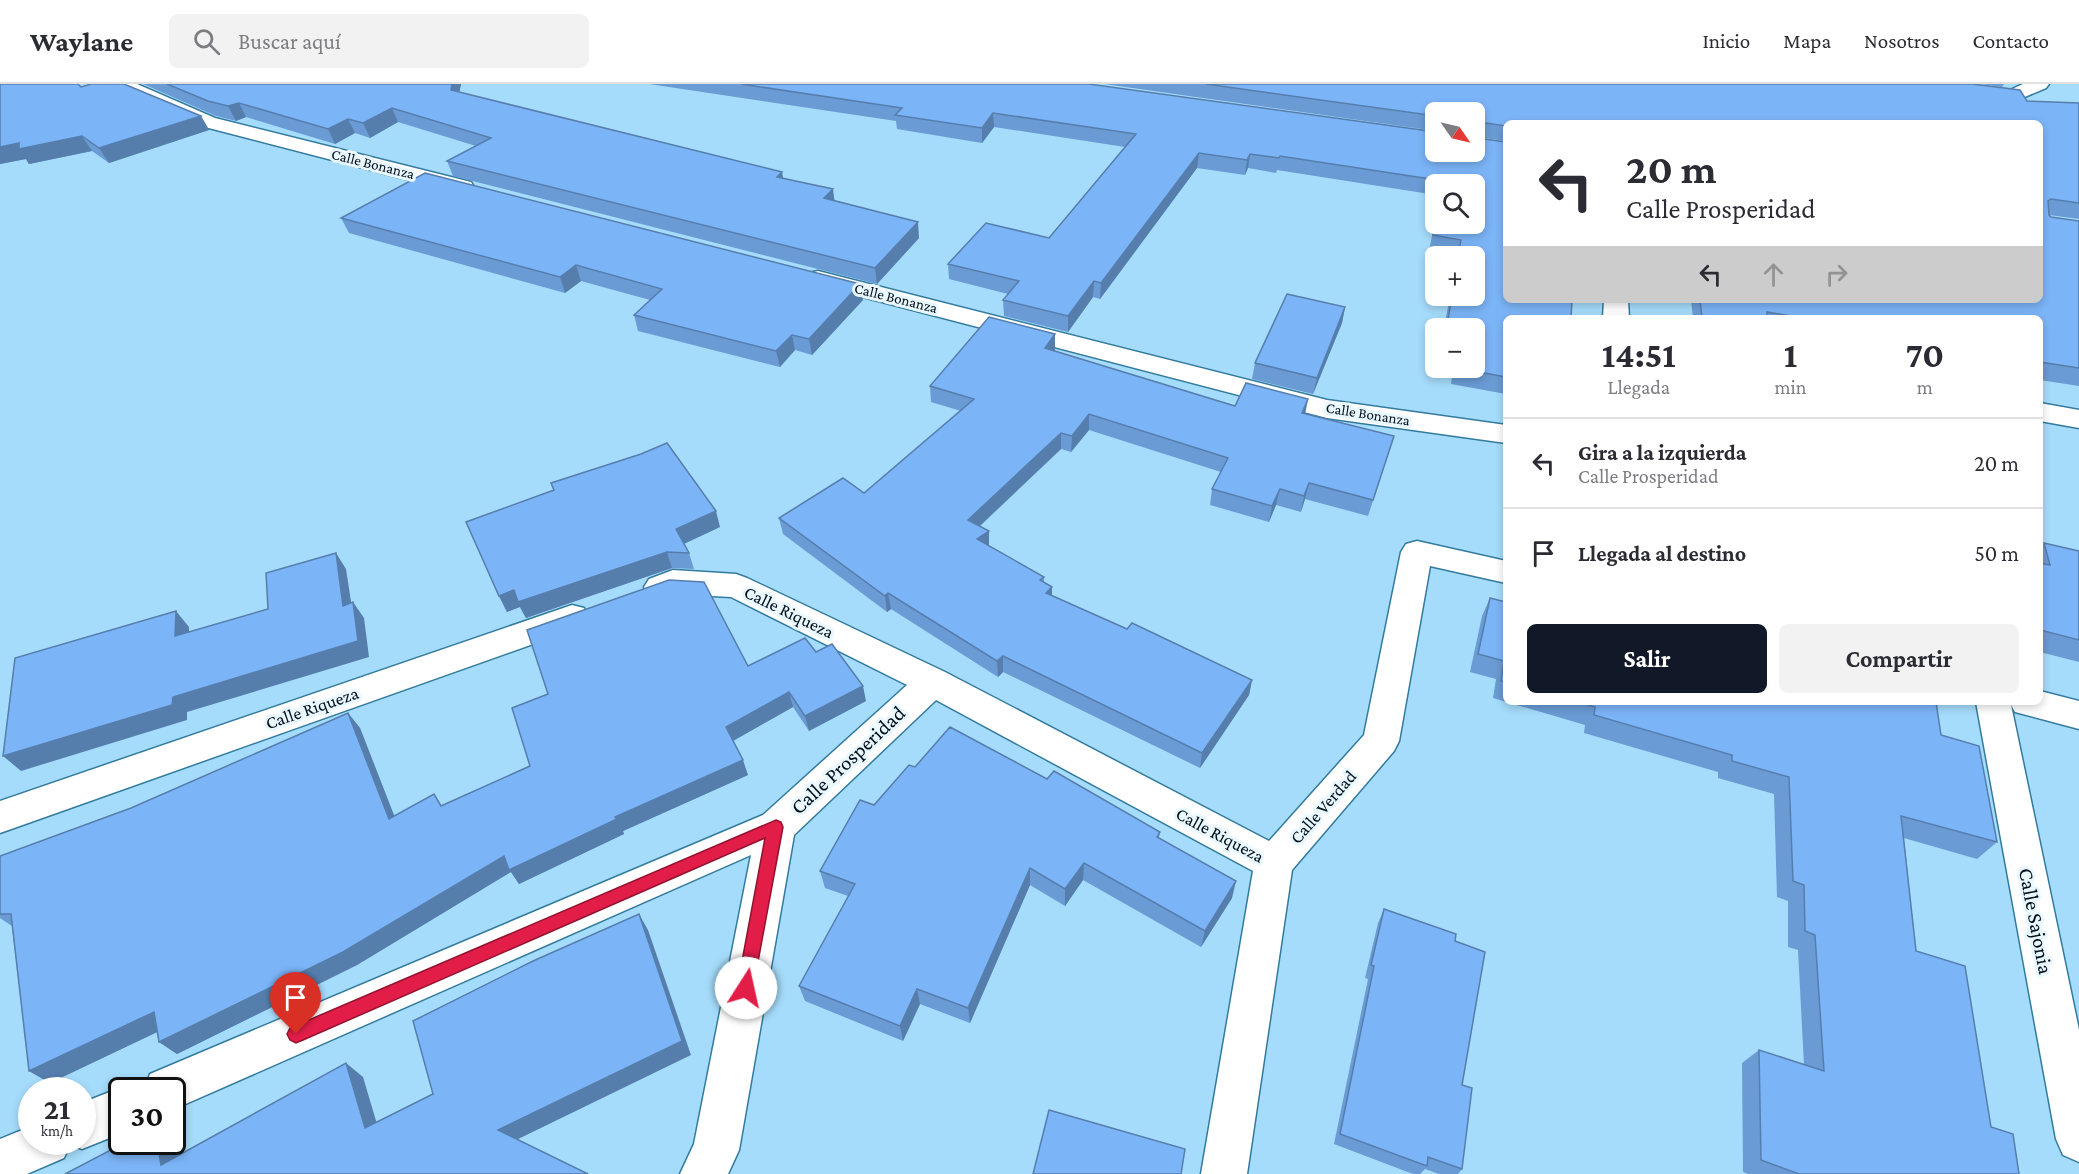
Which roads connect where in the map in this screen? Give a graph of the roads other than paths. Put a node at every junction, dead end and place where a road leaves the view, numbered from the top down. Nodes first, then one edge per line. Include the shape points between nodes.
1 (121, 84) edge
2 (1915, 84) edge
3 (2038, 84) edge
4 (485, 193) edge
5 (797, 273) edge
6 (2043, 413) edge
7 (2079, 419) edge
8 (1503, 434) edge
9 (1503, 571) edge
10 (933, 682) junction
11 (1994, 705) edge
12 (2039, 705) edge
13 (2079, 715) edge
14 (0, 817) edge
15 (776, 827) junction
16 (1274, 863) junction
17 (186, 1081) edge
18 (2079, 1139) edge
19 (18, 1154) edge
20 (0, 1162) edge
21 (703, 1174) edge
22 (1224, 1174) edge

1 - 4 street, Calle Bonanza via 208,122
2 - 3 street via 2013,96
5 - 8 street, Calle Bonanza via 1327,409
6 - 7 street
9 - 16 street, Calle Verdad via 1417,552 1381,741
10 - 14 street, Calle Riqueza via 736,586 673,582
10 - 15 street, Calle Prosperidad
10 - 16 street, Calle Riqueza
11 - 18 street, Calle Sajonia
12 - 13 street
15 - 17 street, Calle Prosperidad
15 - 21 street via 716,1150
16 - 22 street
19 - 20 street

